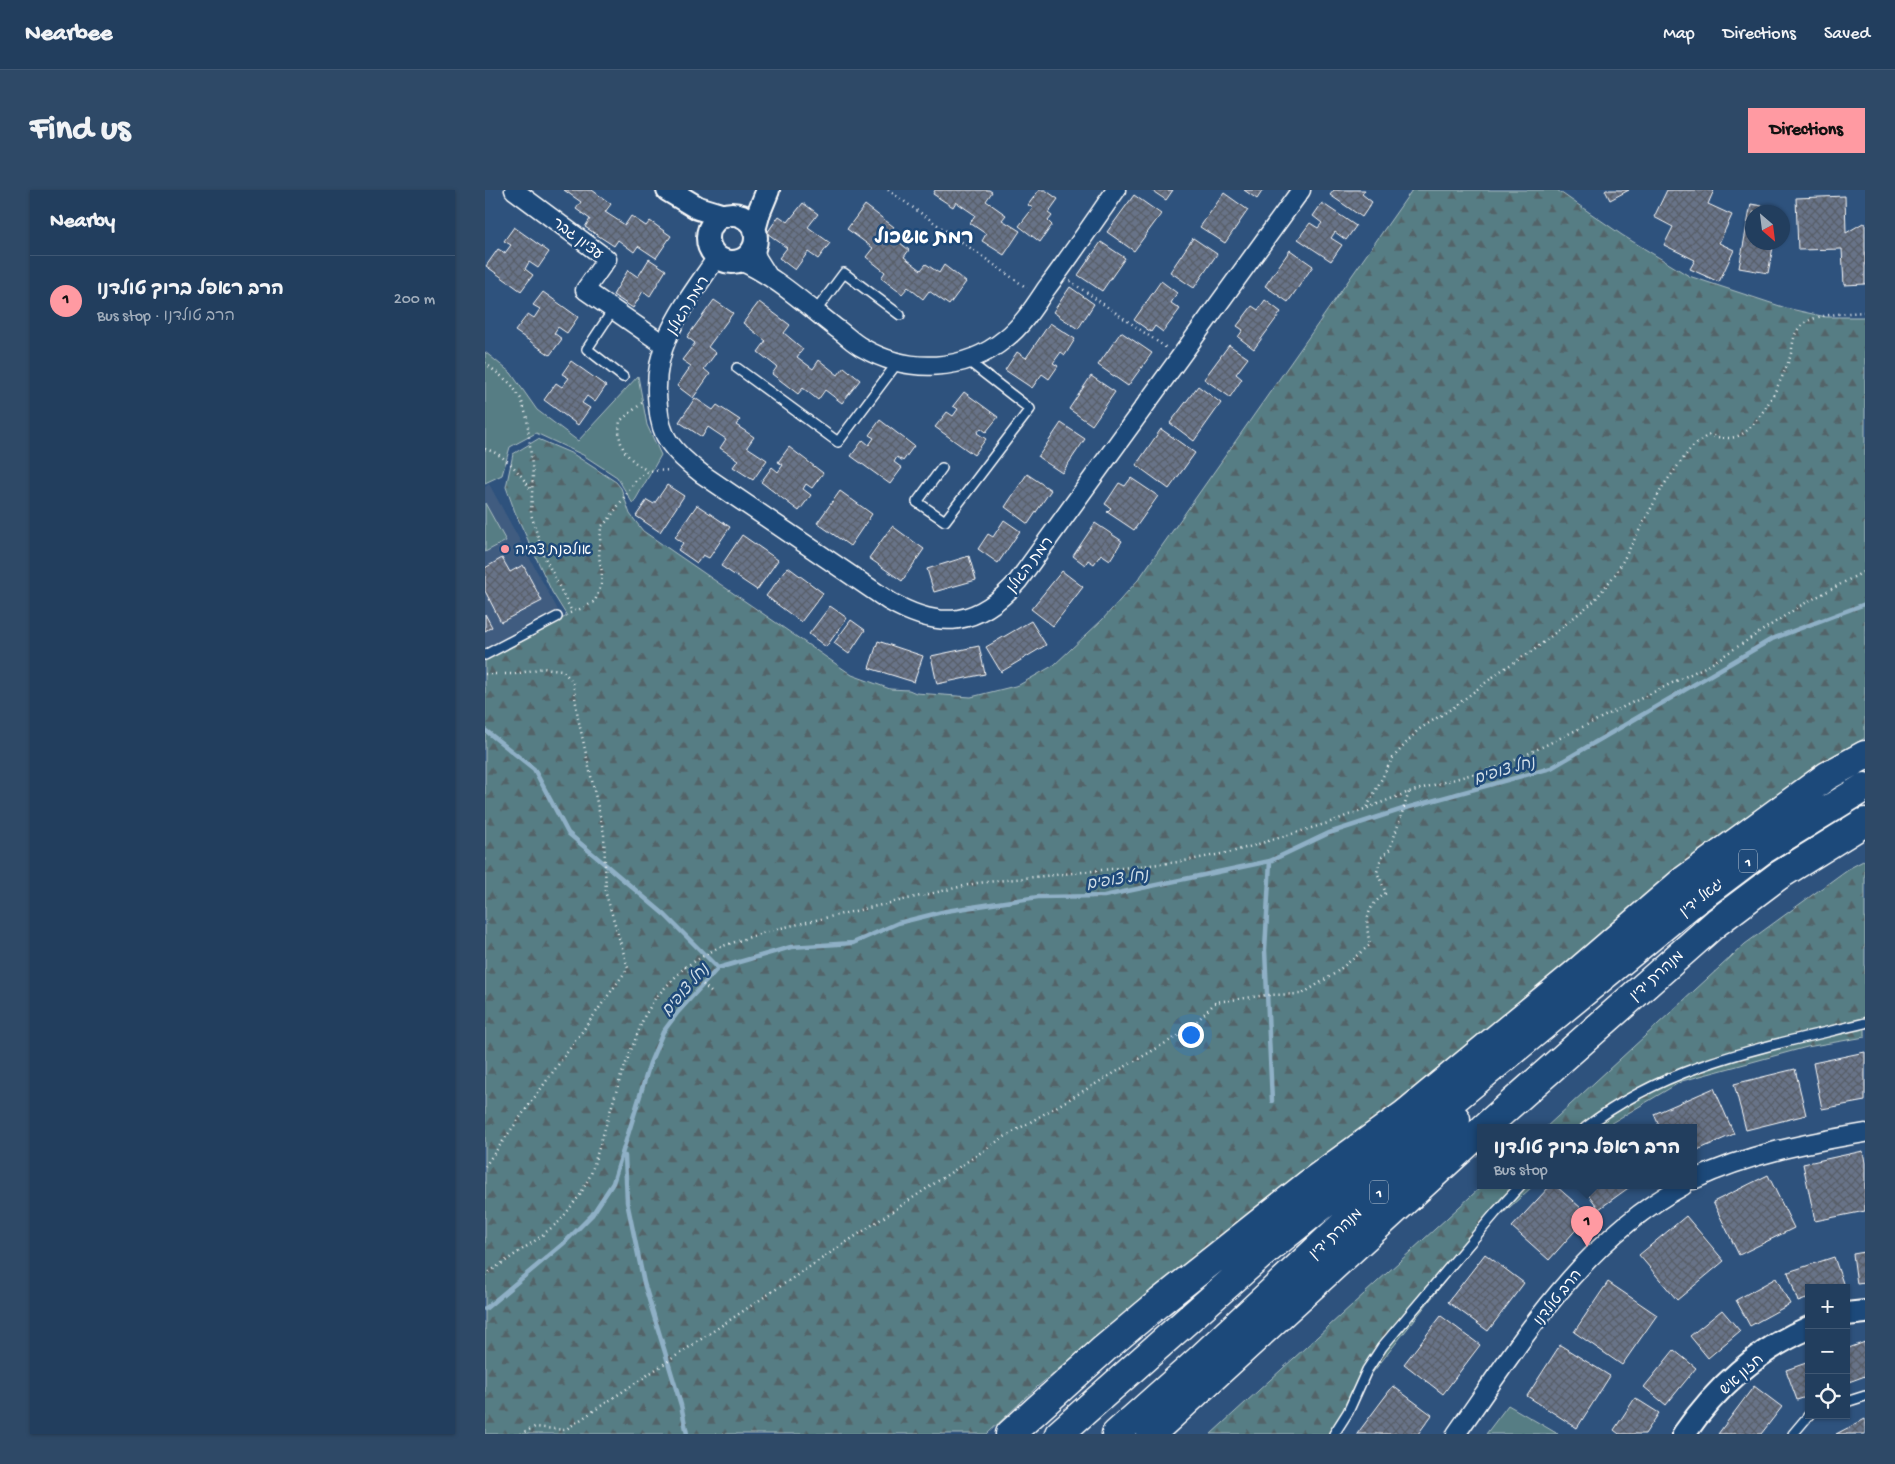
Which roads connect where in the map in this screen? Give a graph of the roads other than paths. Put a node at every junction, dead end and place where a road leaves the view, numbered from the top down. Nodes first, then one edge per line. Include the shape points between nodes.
1 (514, 190) edge
2 (763, 190) edge
3 (767, 190) edge
4 (1301, 190) edge
5 (1113, 191) edge
6 (676, 195) edge
7 (728, 215) junction
8 (709, 234) junction
9 (749, 246) junction
10 (717, 257) junction
11 (613, 310) junction
12 (815, 312) junction
13 (900, 316) dead end
14 (663, 344) junction
15 (967, 360) junction
16 (898, 362) junction
17 (737, 368) dead end
18 (623, 377) dead end
19 (942, 468) dead end
20 (557, 617) road end
21 (485, 655) edge
22 (1865, 755) edge
23 (1865, 787) edge
24 (1865, 822) edge
25 (1717, 922) junction
26 (1640, 947) junction
27 (1865, 1023) edge
28 (1489, 1124) edge
29 (1507, 1124) edge
30 (1590, 1124) edge
31 (1865, 1133) edge
32 (1477, 1135) edge
33 (1477, 1154) edge
34 (1697, 1178) edge
35 (1517, 1189) edge
36 (1678, 1189) edge
37 (1865, 1312) edge
38 (1850, 1314) edge
39 (1807, 1329) edge
40 (1865, 1396) edge
41 (1850, 1401) edge
42 (1806, 1419) edge
43 (1010, 1434) edge
44 (1059, 1434) edge
45 (1116, 1434) edge
46 (1151, 1434) edge
47 (1175, 1434) edge
48 (1334, 1434) edge
49 (1456, 1434) edge
50 (1684, 1434) edge
51 (1793, 1434) edge

1 - 11 street, עציון גבר via 607,259 585,290
2 - 7 street
3 - 9 street
4 - 14 street, רמת הגולן via 1018,581 997,602 981,612 954,620 923,616 901,608 687,462 668,441 659,414 656,395
5 - 15 street via 1019,327 996,346
6 - 7 street via 703,210
6 - 8 street
7 - 8 street via 714,223
7 - 9 street via 743,217 752,225
8 - 10 street via 710,247
9 - 10 street via 728,262
9 - 12 street via 769,276
10 - 14 street, רמת הגולן
11 - 14 street, עציון גבר
11 - 18 lane via 587,349
12 - 13 lane via 844,273
12 - 16 street via 862,348
15 - 16 street via 944,366
15 - 19 lane via 1030,409 945,521 917,502
16 - 17 lane via 838,442
20 - 21 lane
22 - 43 highway via 1827,776 1683,881 1405,1114 1310,1183 1160,1302
23 - 26 highway, יגאל ידין / 1 via 1761,851
24 - 25 highway, יגאל ידין / 1 via 1778,876
25 - 28 highway, מנהרת ידין / 1
25 - 29 highway
26 - 44 highway via 1262,1254
26 - 45 highway, מנהרת ידין / 1
27 - 30 lane via 1685,1070 1643,1090
31 - 34 street via 1809,1142 1749,1158
32 - 46 highway, מנהרת ידין / 1
33 - 47 highway
35 - 48 lane via 1383,1347 1367,1370
36 - 49 street, הרב טולדנו via 1618,1230 1569,1280
37 - 38 street
39 - 50 street, חזון איש via 1781,1341 1749,1364
40 - 41 lane
42 - 51 lane

